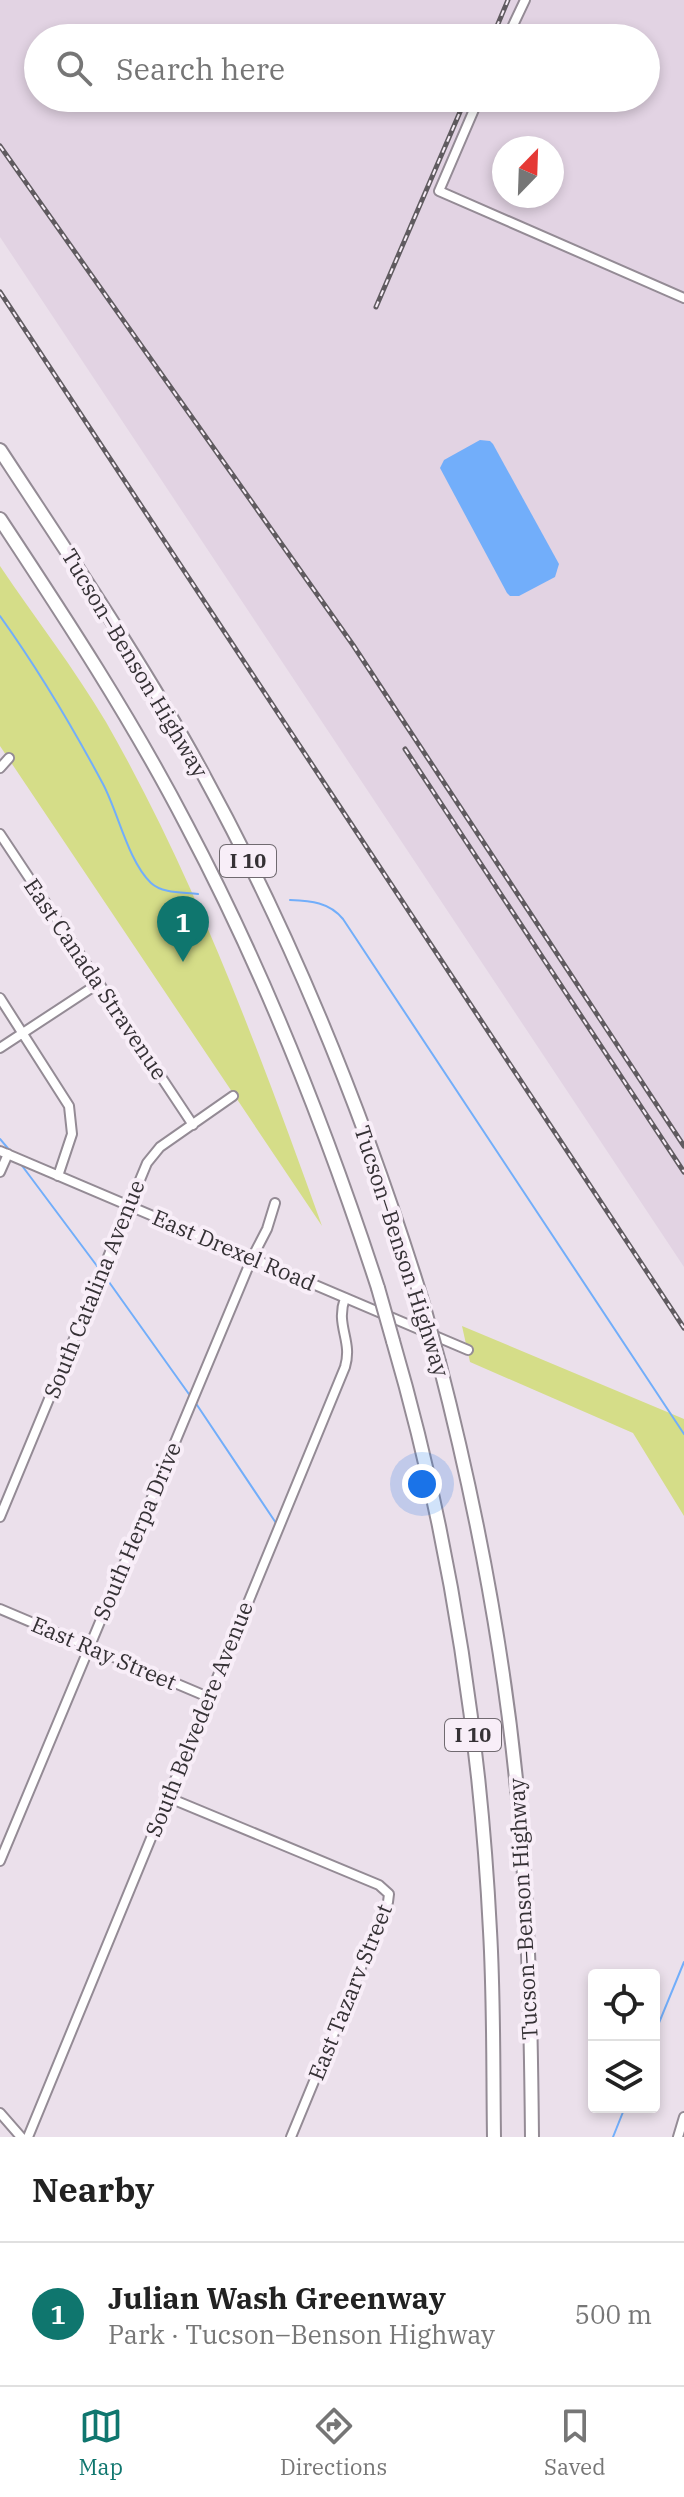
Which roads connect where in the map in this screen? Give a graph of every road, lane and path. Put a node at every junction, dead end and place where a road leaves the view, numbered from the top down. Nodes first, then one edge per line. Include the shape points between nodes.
1 (525, 0) edge
2 (514, 24) edge
3 (473, 112) edge
4 (684, 298) edge
5 (0, 450) edge
6 (0, 519) edge
7 (0, 529) edge
8 (82, 643) junction
9 (9, 758) dead end
10 (0, 768) edge
11 (0, 834) edge
12 (99, 983) junction
13 (0, 998) edge
14 (24, 1034) junction
15 (0, 1048) edge
16 (233, 1096) dead end
17 (193, 1125) junction
18 (4, 1152) edge
19 (0, 1172) edge
20 (58, 1176) junction
21 (275, 1203) dead end
22 (129, 1206) junction
23 (252, 1258) junction
24 (345, 1298) junction
25 (468, 1350) dead end
26 (0, 1517) edge
27 (0, 1609) edge
28 (89, 1647) junction
29 (208, 1697) junction
30 (167, 1797) junction
31 (0, 1861) edge
32 (0, 2113) edge
33 (684, 2117) edge
34 (21, 2137) edge
35 (28, 2137) edge
36 (291, 2137) edge
37 (494, 2137) edge
38 (532, 2137) edge
39 (678, 2137) edge

1 - 2 street
3 - 4 street via 439,191
5 - 38 highway, Tucson–Benson Highway / I 10, bridge via 140,665 251,867 344,1077 424,1307 476,1516 510,1727 528,1932
6 - 8 highway, Tucson–Benson Highway / I 10
7 - 8 highway
8 - 37 highway, Tucson–Benson Highway / I 10, bridge via 168,789 273,1003 325,1132 393,1341 438,1525 472,1730 490,1931
9 - 10 street
11 - 12 street, East Canada Stravenue
12 - 14 street
12 - 17 street, East Canada Stravenue
13 - 14 street
14 - 15 street
14 - 20 street via 71,1115 71,1142
16 - 17 street, South Catalina Avenue
17 - 22 street, South Catalina Avenue via 151,1157
18 - 19 street
18 - 20 street, East Drexel Road
20 - 22 street, East Drexel Road
21 - 23 street, South Herpa Drive
22 - 23 street, East Drexel Road
22 - 26 street, South Catalina Avenue
23 - 24 street, East Drexel Road
23 - 28 street, South Herpa Drive
24 - 25 street, East Drexel Road
24 - 29 street, South Belvedere Avenue via 340,1319 348,1346 345,1367
27 - 28 street, East Ray Street
28 - 29 street, East Ray Street
28 - 31 street, South Herpa Drive
29 - 30 street, South Belvedere Avenue
30 - 35 street, South Belvedere Avenue
30 - 36 street, East Tazarv Street via 379,1885 389,1894
32 - 34 street
33 - 39 street

